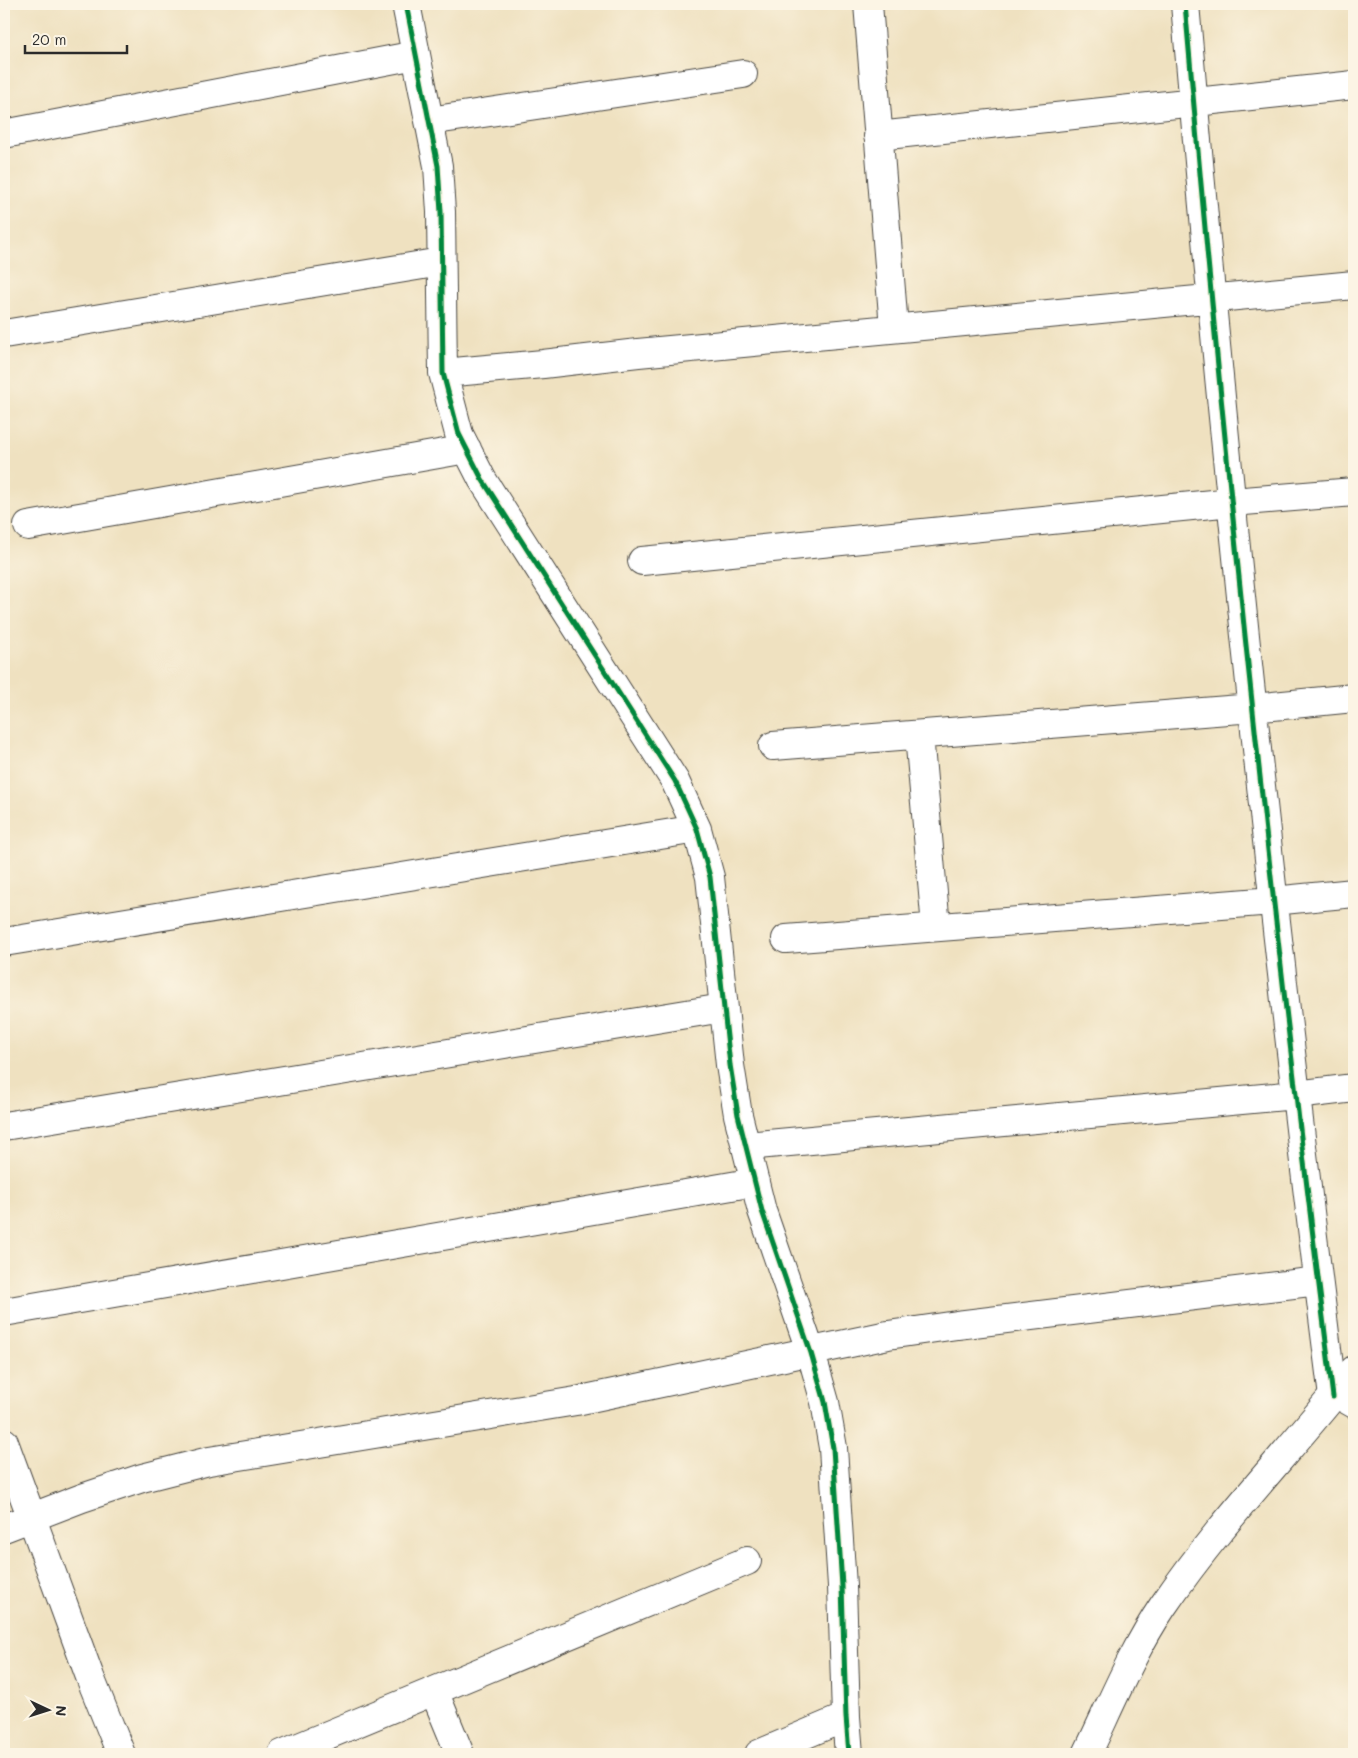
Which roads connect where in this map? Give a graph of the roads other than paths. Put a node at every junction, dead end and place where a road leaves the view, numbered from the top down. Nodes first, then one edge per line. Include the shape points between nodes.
1 (406, 4) edge
2 (868, 4) edge
3 (1185, 4) edge
4 (416, 55) junction
5 (743, 74) dead end
6 (1354, 85) edge
7 (1194, 101) junction
8 (428, 121) junction
9 (4, 134) edge
10 (878, 136) junction
11 (441, 262) junction
12 (1354, 284) edge
13 (1212, 298) junction
14 (894, 328) junction
15 (4, 334) edge
16 (443, 373) junction
17 (467, 449) junction
18 (1354, 492) edge
19 (1232, 502) junction
20 (28, 526) dead end
21 (642, 562) dead end
22 (1354, 698) edge
23 (1253, 708) junction
24 (919, 734) junction
25 (773, 746) dead end
26 (697, 829) junction
27 (1354, 893) edge
28 (1273, 901) junction
29 (936, 927) junction
30 (786, 939) dead end
31 (4, 942) edge
32 (723, 1008) junction
33 (1354, 1088) edge
34 (1296, 1095) junction
35 (4, 1126) edge
36 (746, 1146) junction
37 (755, 1182) junction
38 (1318, 1281) junction
39 (4, 1312) edge
40 (811, 1353) junction
41 (1354, 1370) edge
42 (1343, 1403) edge
43 (4, 1442) edge
44 (31, 1517) junction
45 (4, 1528) edge
46 (746, 1561) dead end
47 (434, 1691) junction
48 (846, 1718) junction
49 (121, 1754) edge
50 (282, 1754) edge
51 (460, 1754) edge
52 (759, 1754) edge
53 (849, 1754) edge
54 (1087, 1754) edge

1 - 4 street
2 - 10 street
3 - 7 street
4 - 8 street
4 - 9 street
5 - 8 street
6 - 7 street
7 - 10 street
7 - 13 street
8 - 11 street via 438,166
10 - 14 street
11 - 15 street
11 - 16 street
12 - 13 street
13 - 14 street
13 - 19 street
14 - 16 street
16 - 17 street via 457,426
17 - 20 street
17 - 26 street via 482,479 675,781
18 - 19 street
19 - 21 street
19 - 23 street
22 - 23 street
23 - 24 street
23 - 28 street
24 - 25 street
24 - 29 street
26 - 31 street
26 - 32 street via 710,877
27 - 28 street
28 - 29 street
28 - 34 street
29 - 30 street
32 - 35 street
32 - 36 street via 738,1115
33 - 34 street
34 - 36 street
34 - 38 street
36 - 37 street
37 - 39 street
37 - 40 street
38 - 40 street via 957,1325
38 - 42 street
40 - 44 street via 576,1401 210,1461 142,1478
40 - 48 street via 825,1402 833,1448
41 - 42 street
42 - 54 street via 1199,1555 1162,1608 1130,1663
43 - 44 street
44 - 45 street
44 - 49 street
46 - 47 street
47 - 50 street
47 - 51 street
48 - 52 street
48 - 53 street

